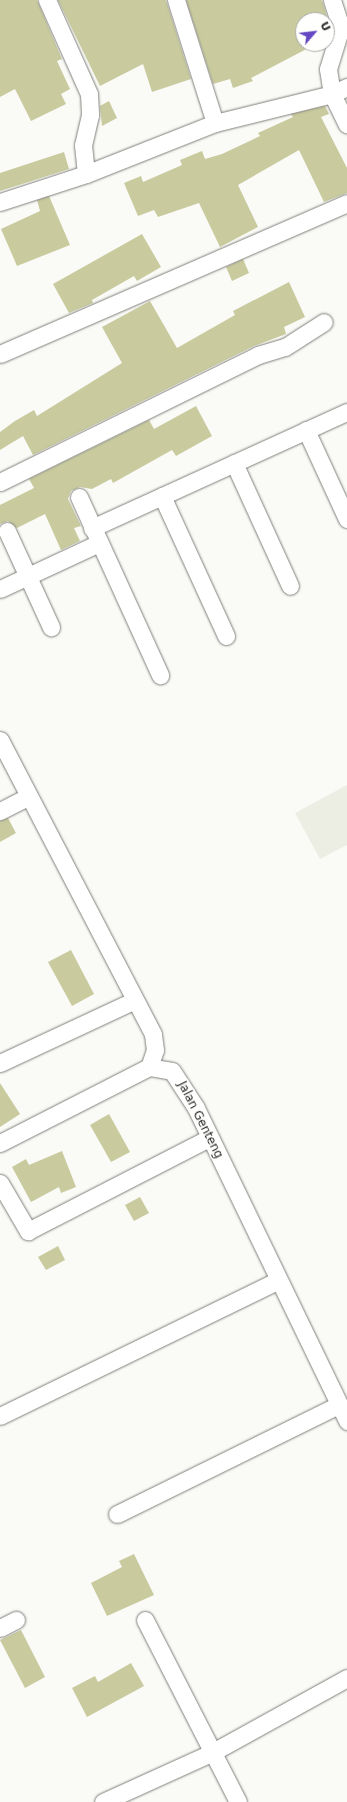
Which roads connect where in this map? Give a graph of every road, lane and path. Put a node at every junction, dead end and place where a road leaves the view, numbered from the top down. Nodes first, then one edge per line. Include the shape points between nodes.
1 (47, 0) edge
2 (176, 0) edge
3 (332, 0) edge
4 (343, 35) edge
5 (340, 91) edge
6 (215, 123) junction
7 (347, 125) edge
8 (86, 174) junction
9 (0, 202) edge
10 (347, 204) edge
11 (324, 322) dead end
12 (0, 354) edge
13 (347, 412) edge
14 (306, 430) junction
15 (234, 463) junction
16 (0, 482) edge
17 (162, 496) junction
18 (79, 497) dead end
19 (347, 519) edge
20 (92, 528) junction
21 (7, 531) dead end
22 (99, 543) junction
23 (28, 576) junction
24 (290, 586) dead end
25 (0, 588) edge
26 (52, 628) dead end
27 (226, 636) dead end
28 (160, 675) dead end
29 (0, 740) edge
30 (28, 797) junction
31 (0, 811) edge
32 (133, 1000) junction
33 (0, 1063) edge
34 (149, 1066) junction
35 (209, 1138) junction
36 (0, 1143) edge
37 (0, 1183) edge
38 (277, 1281) junction
39 (339, 1405) junction
40 (0, 1416) edge
41 (347, 1421) edge
42 (117, 1514) dead end
43 (16, 1620) dead end
44 (145, 1620) dead end
45 (0, 1628) edge
46 (347, 1678) edge
47 (212, 1752) junction
48 (103, 1802) edge
49 (238, 1802) edge

1 - 8 street via 89,94 90,115 83,145
2 - 6 street
3 - 4 street via 340,17
4 - 5 street via 328,61
5 - 6 street
5 - 7 street
6 - 8 street
8 - 9 street
10 - 12 street
11 - 16 street via 285,347 258,355
13 - 14 street
14 - 15 street
14 - 19 street
15 - 17 street
15 - 24 street
17 - 20 street
17 - 27 street
18 - 20 street
20 - 22 street
21 - 23 street
22 - 23 street
22 - 28 street
23 - 25 street
23 - 26 street
29 - 30 street
30 - 31 street
30 - 32 street
32 - 33 street
32 - 34 street via 155,1041 153,1060
34 - 35 street, Jalan Genteng via 165,1068 177,1076
34 - 36 street
35 - 37 street via 28,1231
35 - 38 street, Jalan Genteng
38 - 39 street, Jalan Genteng
38 - 40 street
39 - 41 street, Jalan Genteng
39 - 42 street
43 - 45 street
44 - 47 street
46 - 47 street
47 - 48 street
47 - 49 street

